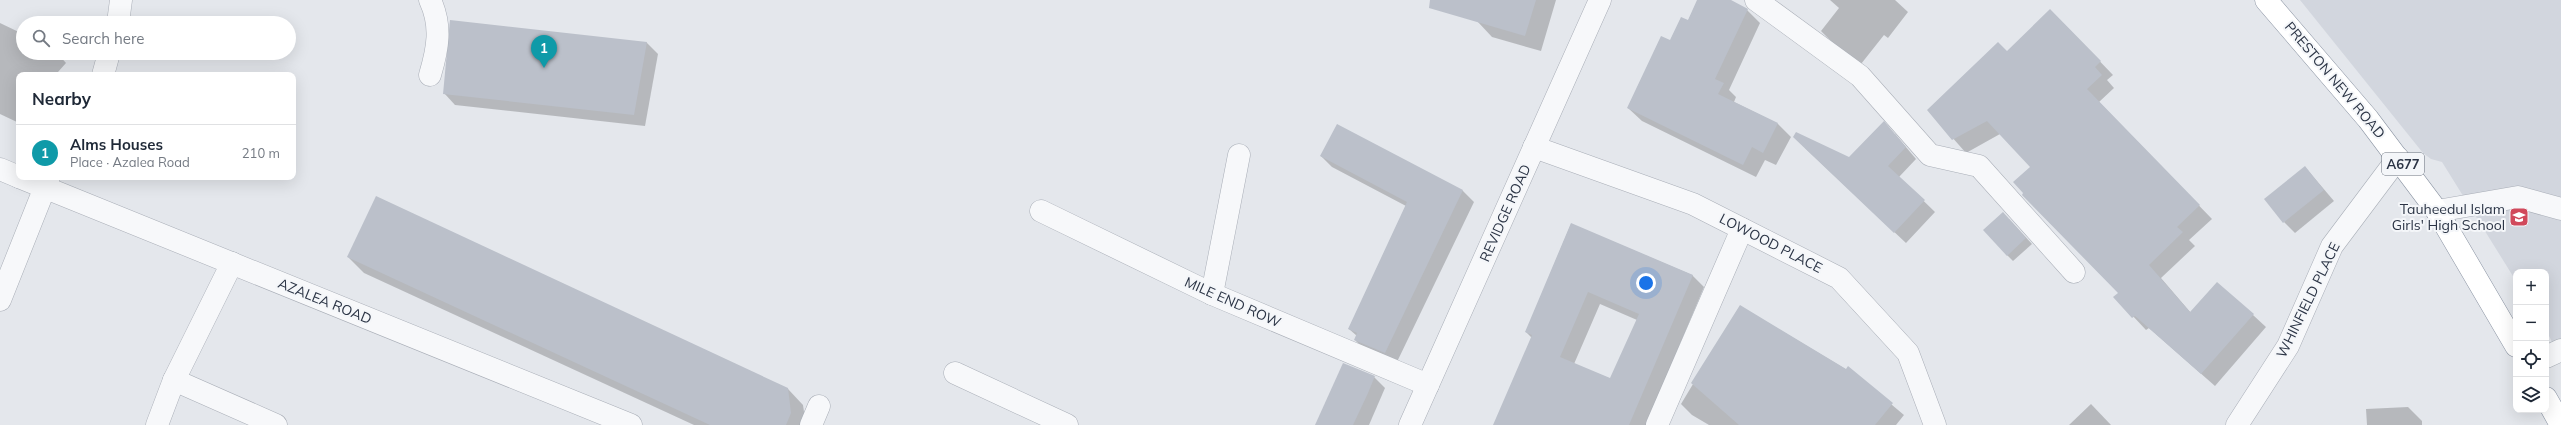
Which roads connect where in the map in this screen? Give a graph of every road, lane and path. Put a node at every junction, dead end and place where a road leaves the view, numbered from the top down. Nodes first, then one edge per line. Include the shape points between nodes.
1 (120, 0) edge
2 (430, 0) edge
3 (1600, 0) edge
4 (1756, 0) edge
5 (2270, 1) edge
6 (119, 16) edge
7 (107, 60) edge
8 (104, 72) edge
9 (430, 75) dead end
10 (1534, 147) junction
11 (1239, 155) dead end
12 (2398, 158) junction
13 (0, 169) edge
14 (16, 176) edge
15 (35, 180) edge
16 (46, 182) edge
17 (2561, 209) edge
18 (1041, 211) dead end
19 (2437, 211) junction
20 (1742, 229) junction
21 (232, 263) junction
22 (2074, 272) dead end
23 (1212, 294) junction
24 (0, 300) edge
25 (2513, 341) edge
26 (2561, 350) edge
27 (2549, 356) edge
28 (955, 373) dead end
29 (174, 380) junction
30 (1428, 385) junction
31 (2549, 403) edge
32 (157, 425) edge
33 (276, 425) edge
34 (631, 425) edge
35 (1067, 425) edge
36 (1410, 425) edge
37 (1657, 425) edge
38 (1935, 425) edge
39 (2237, 425) edge
40 (2561, 425) edge

1 - 6 street
2 - 9 street via 437,16 438,47
3 - 10 street, REVIDGE ROAD
4 - 22 street via 1860,76 1930,155 1979,166
5 - 12 highway, PRESTON NEW ROAD / A677
7 - 8 street
10 - 20 street, LOWOOD PLACE via 1693,204
10 - 30 street, REVIDGE ROAD
11 - 23 street
12 - 19 highway, PRESTON NEW ROAD / A677
12 - 39 street, WHINFIELD PLACE via 2332,246 2288,346
13 - 14 street, AZALEA ROAD
15 - 16 street, AZALEA ROAD
16 - 21 street, AZALEA ROAD
16 - 24 street
17 - 19 street via 2518,197
18 - 23 street, MILE END ROW
19 - 25 highway, PRESTON NEW ROAD / A677
20 - 37 street
20 - 38 street, LOWOOD PLACE via 1839,278 1908,353
21 - 29 street
21 - 34 street, AZALEA ROAD
23 - 30 street, MILE END ROW
26 - 27 street
28 - 35 street
29 - 32 street
29 - 33 street
30 - 36 street, REVIDGE ROAD
31 - 40 highway

